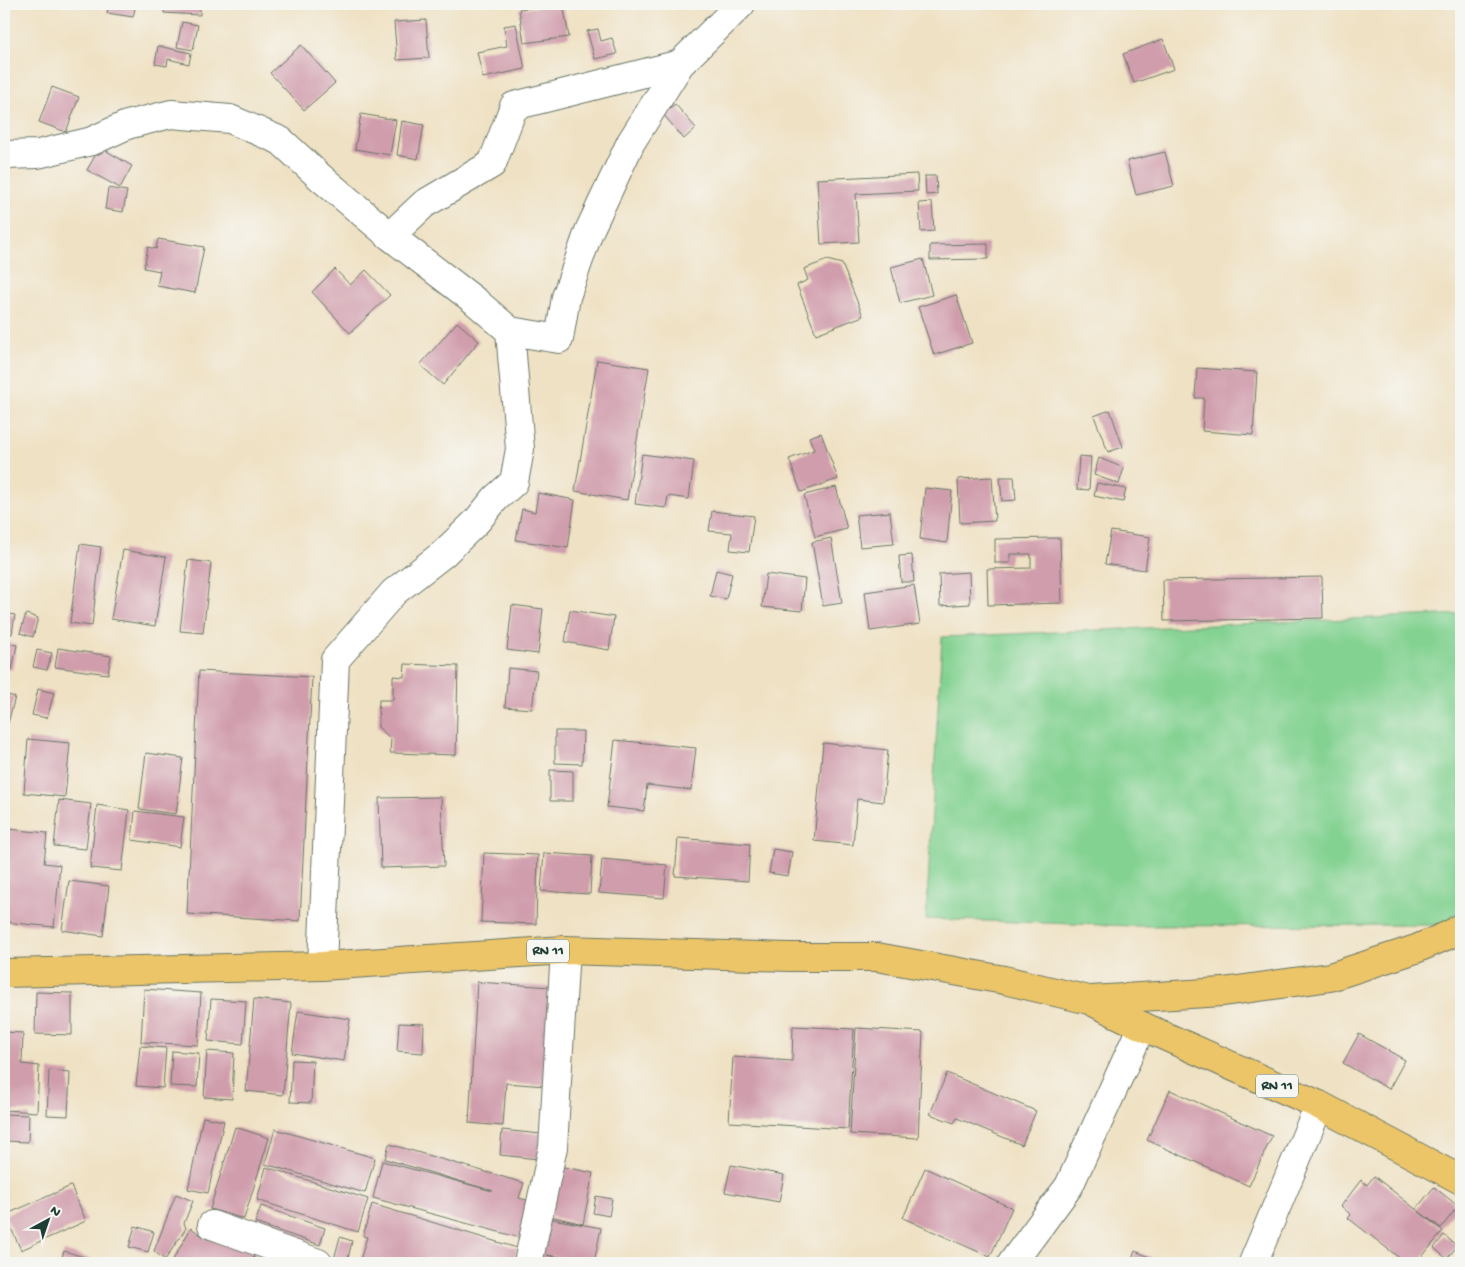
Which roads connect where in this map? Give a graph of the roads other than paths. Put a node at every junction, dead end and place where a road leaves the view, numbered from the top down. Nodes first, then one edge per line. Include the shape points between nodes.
1 (741, 4) edge
2 (680, 64) junction
3 (4, 155) edge
4 (390, 236) junction
5 (510, 331) junction
6 (1461, 927) edge
7 (565, 950) junction
8 (322, 966) junction
9 (4, 973) edge
10 (1089, 1000) junction
11 (1142, 1026) junction
12 (1319, 1105) junction
13 (1461, 1180) edge
14 (212, 1225) dead end
15 (318, 1263) edge
16 (528, 1263) edge
17 (1012, 1263) edge
18 (1253, 1263) edge

1 - 2 street
2 - 4 street via 514,106 492,164 424,204
2 - 5 street via 631,142 589,230 566,297 559,338
3 - 4 street via 38,154 171,114 230,119 281,141
4 - 5 street
5 - 8 street via 520,449 514,482 443,554 394,592 335,660
6 - 10 main road via 1416,949 1330,977 1224,992
7 - 8 main road, RN 11
7 - 10 main road, RN 11 via 876,958 1004,980
7 - 16 street via 553,1147
8 - 9 main road, RN 11
10 - 11 main road, RN 11
11 - 12 main road, RN 11
11 - 17 street via 1069,1186
12 - 13 main road, RN 11
12 - 18 street
14 - 15 street

